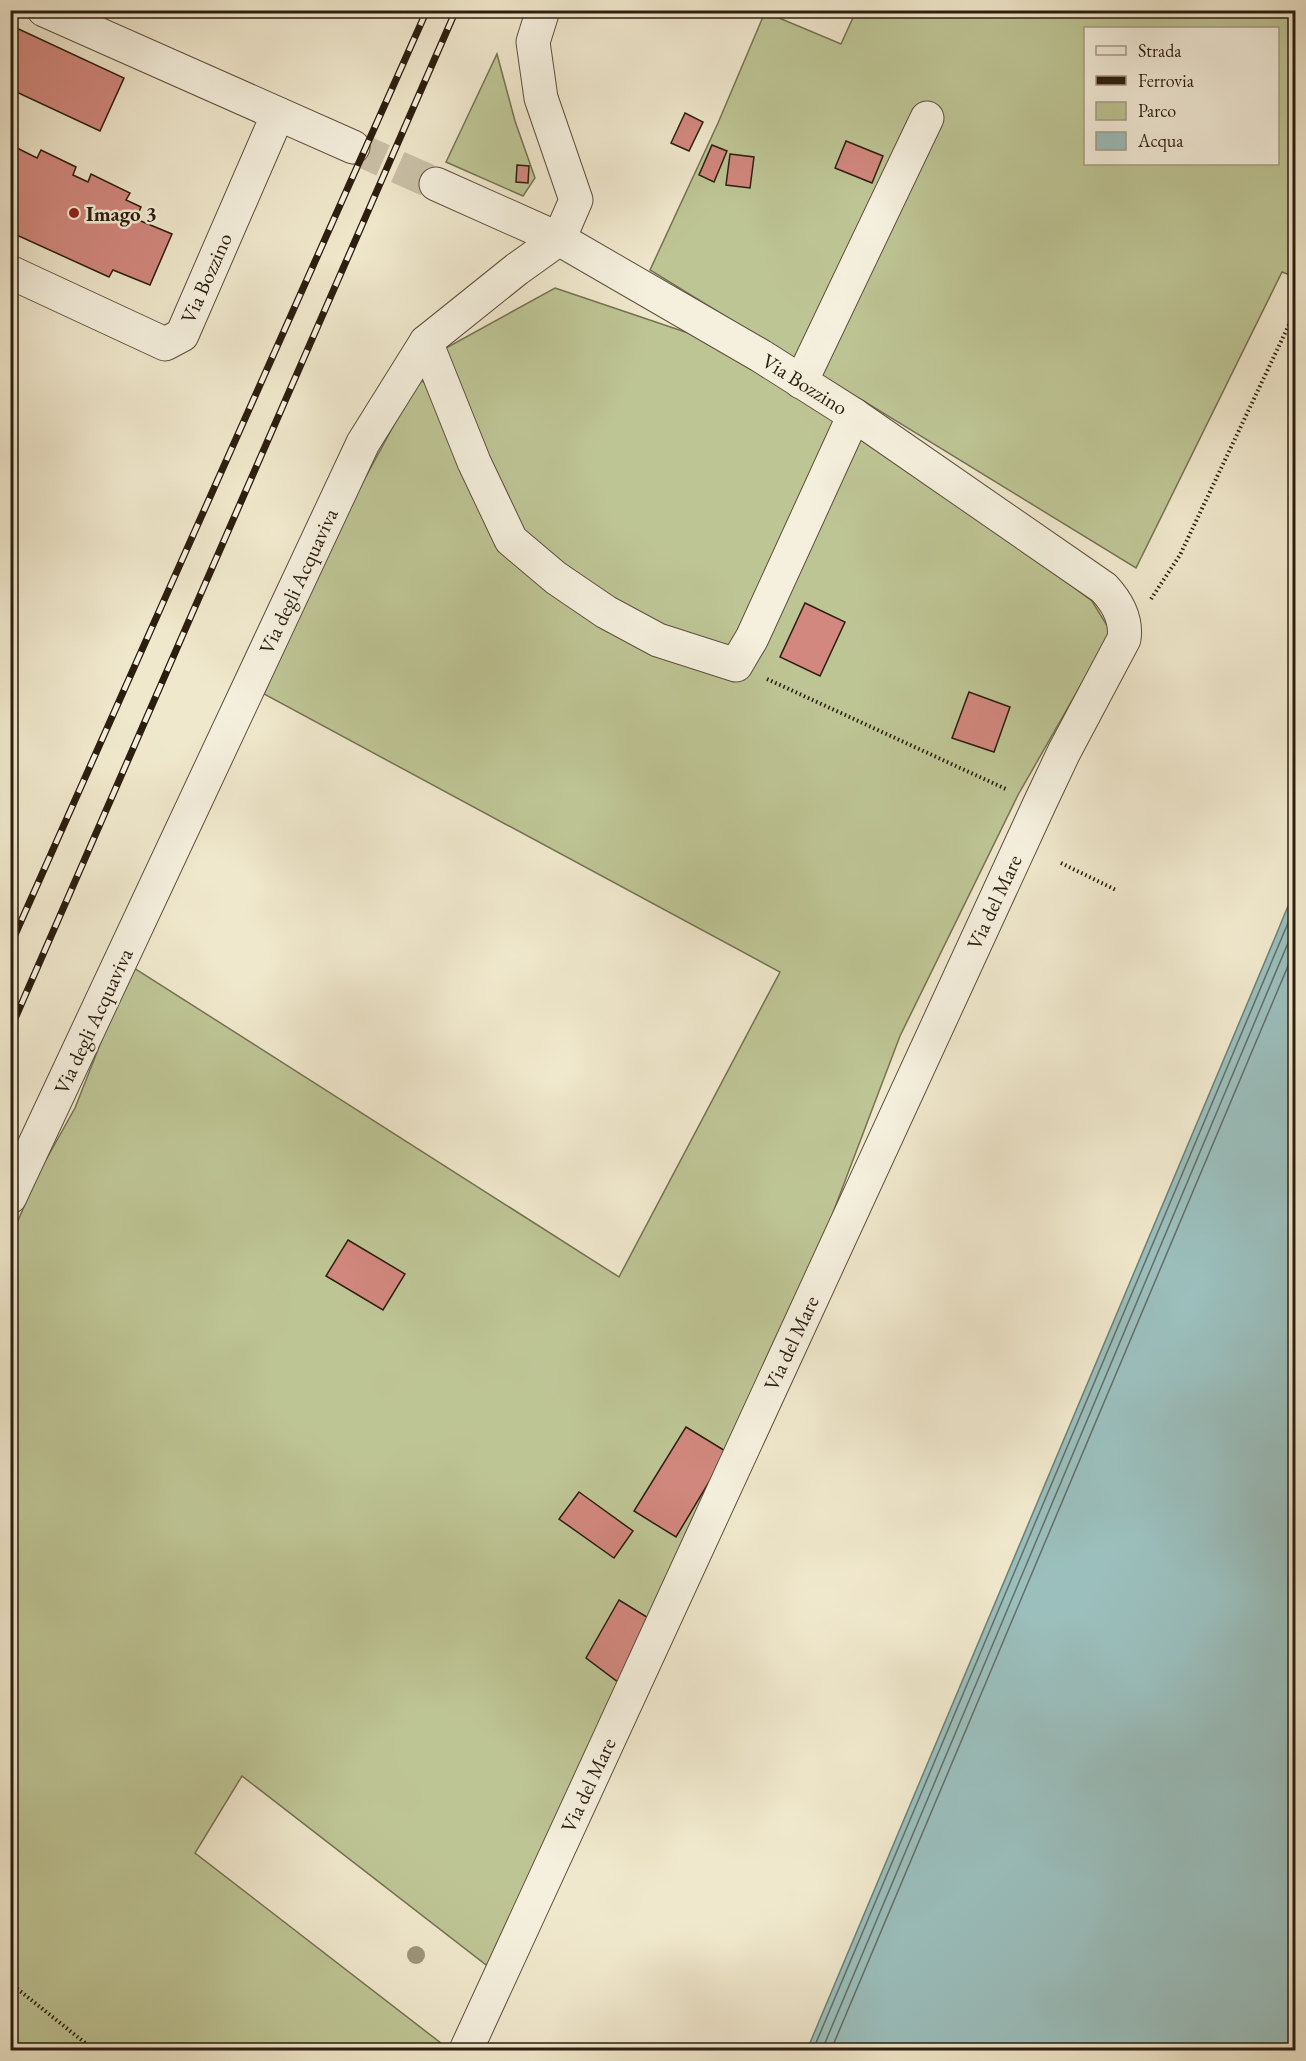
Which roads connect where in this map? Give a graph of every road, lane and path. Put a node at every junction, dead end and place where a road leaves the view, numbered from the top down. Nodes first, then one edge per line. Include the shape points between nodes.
1 (44, 10) edge
2 (543, 10) edge
3 (278, 114) junction
4 (927, 118) dead end
5 (353, 147) tunnel mouth
6 (436, 184) tunnel mouth
7 (559, 239) junction
8 (10, 272) edge
9 (1296, 310) edge
10 (426, 342) junction
11 (801, 382) junction
12 (854, 415) junction
13 (1122, 627) junction
14 (736, 665) junction
15 (1018, 795) dead end
16 (1061, 862) dead end
17 (1116, 890) dead end
18 (10, 1197) edge
19 (10, 1983) edge
20 (94, 2050) edge
21 (466, 2050) edge

1 - 3 street
2 - 7 street via 533,42 541,98 576,200
3 - 5 street
3 - 8 street, Via Bozzino via 182,335 165,344
4 - 11 street
6 - 7 street, Via Bozzino
7 - 10 street, Via degli Acquaviva via 516,268
7 - 11 street, Via Bozzino
9 - 13 path via 1180,555 1144,609
10 - 14 street via 474,462 511,540 556,578 606,612 658,639
10 - 18 street, Via degli Acquaviva via 363,443
11 - 12 street, Via Bozzino
12 - 13 street, Via Bozzino via 1104,588 1114,598
12 - 14 street
13 - 21 street, Via del Mare
14 - 15 path
16 - 17 path
19 - 20 path

